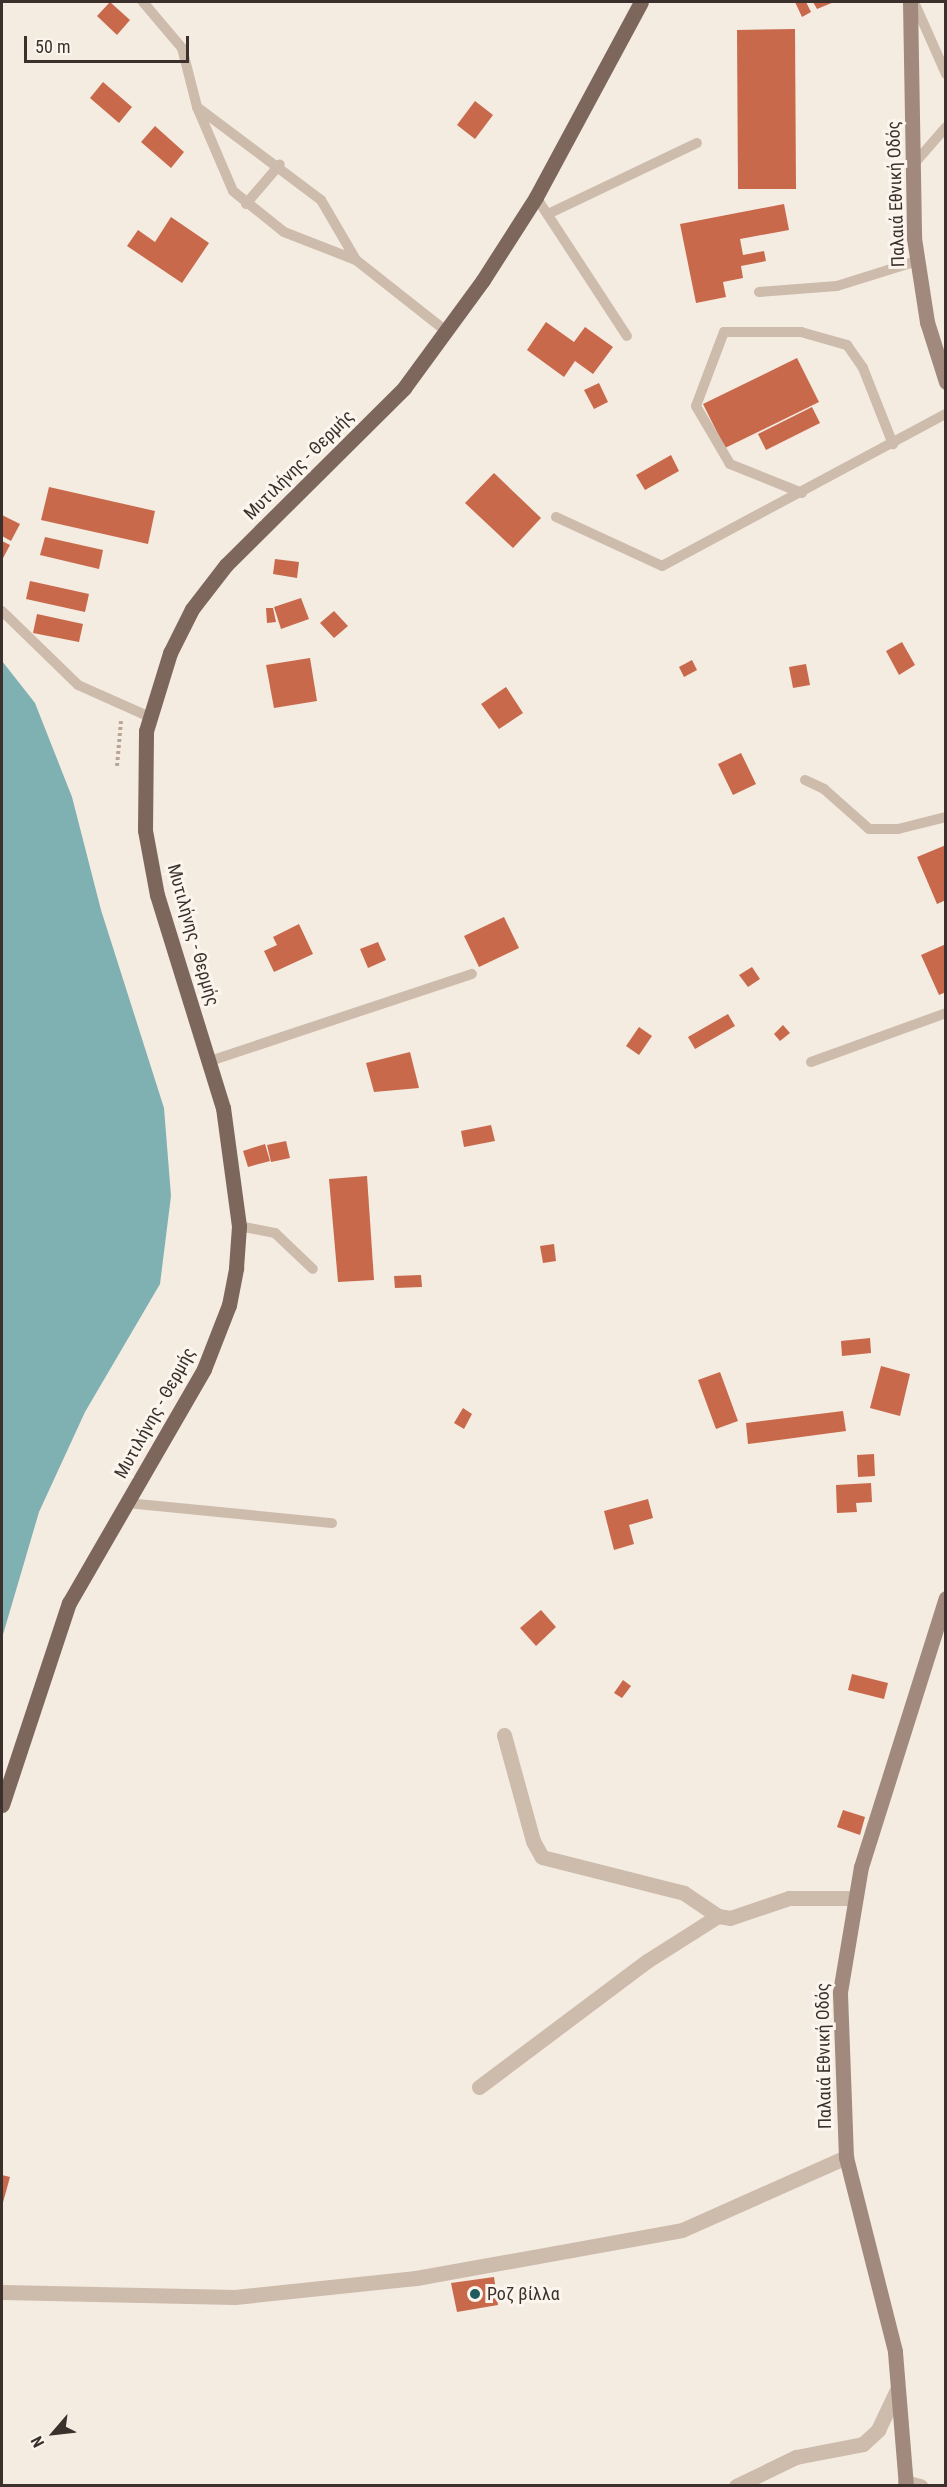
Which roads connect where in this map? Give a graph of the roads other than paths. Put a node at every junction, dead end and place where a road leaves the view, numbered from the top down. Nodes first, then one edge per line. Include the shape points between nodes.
1 (143, 2) edge
2 (641, 2) edge
3 (912, 2) edge
4 (945, 74) edge
5 (197, 107) junction
6 (945, 127) edge
7 (697, 143) dead end
8 (280, 164) junction
9 (913, 165) junction
10 (536, 197) junction
11 (246, 204) junction
12 (548, 214) junction
13 (356, 260) junction
14 (916, 261) junction
15 (759, 292) dead end
16 (446, 331) junction
17 (627, 336) dead end
18 (945, 382) edge
19 (945, 414) edge
20 (893, 444) junction
21 (802, 493) junction
22 (556, 517) dead end
23 (2, 611) edge
24 (150, 717) junction
25 (805, 780) dead end
26 (945, 818) edge
27 (472, 974) dead end
28 (945, 1013) edge
29 (210, 1061) junction
30 (811, 1062) dead end
31 (238, 1226) junction
32 (313, 1269) dead end
33 (127, 1503) junction
34 (332, 1523) dead end
35 (945, 1598) edge
36 (504, 1735) dead end
37 (2, 1805) edge
38 (854, 1898) junction
39 (718, 1916) junction
40 (479, 2087) dead end
41 (846, 2157) junction
42 (2, 2292) edge
43 (896, 2392) junction
44 (910, 2484) edge
45 (736, 2486) edge

1 - 5 lane via 182,48
2 - 10 main road, Μυτιλήνης - Θερμής
3 - 4 lane
3 - 9 main road, Παλαιά Εθνική Οδός
5 - 8 lane
5 - 11 lane via 225,179
6 - 9 lane
7 - 12 lane
8 - 11 lane
8 - 13 lane via 335,217
9 - 14 main road, Παλαιά Εθνική Οδός
10 - 12 lane
10 - 16 main road, Μυτιλήνης - Θερμής
11 - 13 lane via 284,232
12 - 17 lane
13 - 16 lane
14 - 15 lane via 837,286
14 - 18 main road, Παλαιά Εθνική Οδός
16 - 24 main road, Μυτιλήνης - Θερμής via 404,388 226,565 192,609 170,653
19 - 20 lane
20 - 21 lane
20 - 21 lane via 863,368 848,345 801,332 724,332 696,406 730,464
21 - 22 lane via 662,566
23 - 24 lane via 78,685
24 - 29 main road, Μυτιλήνης - Θερμής via 146,830 158,895
25 - 26 lane via 824,789 869,829 898,829
27 - 29 lane
28 - 30 lane
29 - 31 main road, Μυτιλήνης - Θερμής via 223,1108
31 - 32 lane via 275,1233
31 - 33 main road, Μυτιλήνης - Θερμής via 229,1305 204,1369
33 - 34 lane via 180,1513
33 - 37 main road, Μυτιλήνης - Θερμής via 69,1603
35 - 38 main road, Παλαιά Εθνική Οδός
36 - 39 street via 532,1841 542,1857 684,1893
38 - 39 street via 789,1898 741,1917
38 - 41 main road, Παλαιά Εθνική Οδός via 840,1992
39 - 40 street via 647,1961
41 - 42 street via 682,2230 416,2278 236,2297
41 - 43 main road, Παλαιά Εθνική Οδός via 895,2351
43 - 44 main road, Παλαιά Εθνική Οδός
43 - 45 street via 878,2430 863,2444 796,2457

